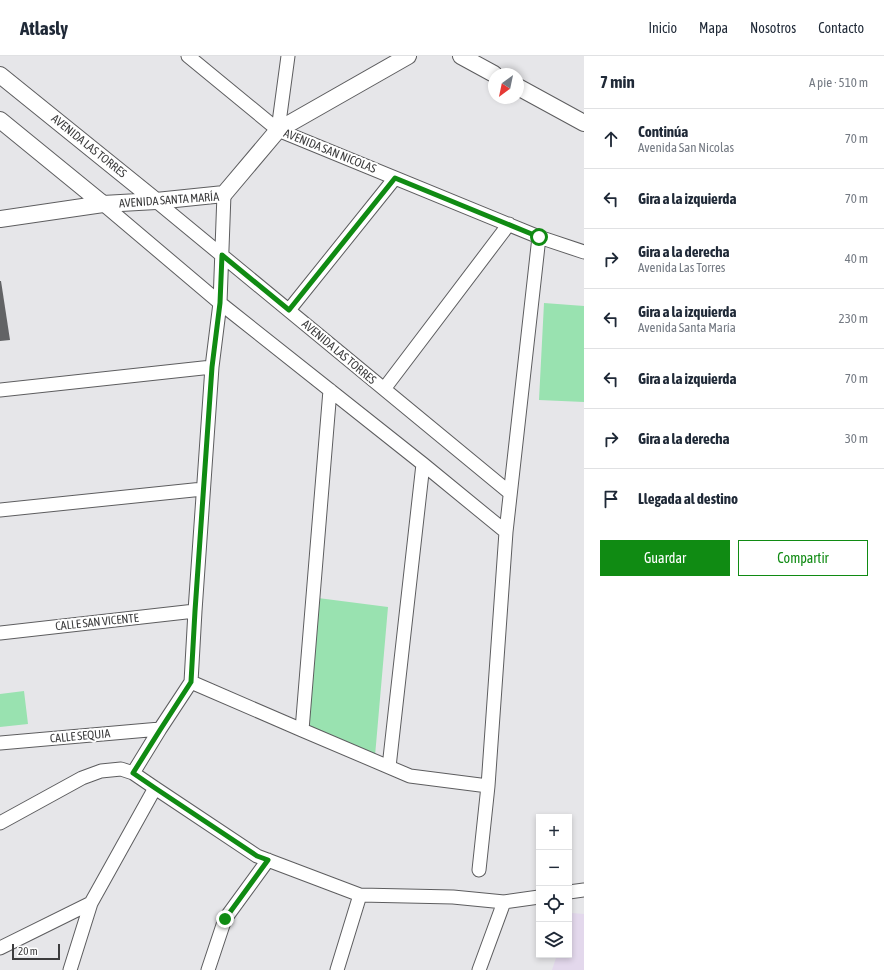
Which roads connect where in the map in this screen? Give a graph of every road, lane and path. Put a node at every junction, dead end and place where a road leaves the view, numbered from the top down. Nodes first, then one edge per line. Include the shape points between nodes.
1 (188, 56) edge
2 (288, 56) edge
3 (408, 56) edge
4 (461, 56) edge
5 (488, 71) edge
6 (0, 75) edge
7 (524, 90) edge
8 (0, 120) edge
9 (584, 123) edge
10 (278, 130) junction
11 (395, 178) junction
12 (224, 194) junction
13 (156, 201) junction
14 (103, 204) junction
15 (0, 219) edge
16 (509, 224) junction
17 (539, 237) junction
18 (584, 252) edge
19 (222, 255) junction
20 (220, 303) junction
21 (289, 310) junction
22 (212, 367) junction
23 (384, 389) junction
24 (0, 390) edge
25 (330, 390) junction
26 (423, 464) junction
27 (203, 489) junction
28 (510, 493) junction
29 (0, 510) edge
30 (506, 532) junction
31 (195, 611) junction
32 (0, 633) edge
33 (191, 682) junction
34 (160, 730) junction
35 (302, 730) junction
36 (0, 743) edge
37 (389, 767) junction
38 (127, 771) junction
39 (488, 786) junction
40 (155, 788) junction
41 (0, 823) edge
42 (268, 860) junction
43 (479, 870) dead end
44 (584, 890) edge
45 (572, 892) edge
46 (360, 895) junction
47 (536, 897) edge
48 (504, 902) junction
49 (91, 903) junction
50 (0, 948) edge
51 (70, 970) edge
52 (208, 970) edge
53 (337, 970) edge
54 (479, 970) edge

1 - 10 street, AVENIDA SAN NICOLAS
2 - 10 street
3 - 10 street
4 - 5 street
6 - 13 street, AVENIDA LAS TORRES
7 - 9 street
8 - 14 street
10 - 11 street, AVENIDA SAN NICOLAS
10 - 12 street
11 - 16 street, AVENIDA SAN NICOLAS
11 - 21 street
12 - 13 street, AVENIDA SANTA MARÍA
12 - 19 street, AVENIDA SANTA MARÍA
13 - 14 street, AVENIDA SANTA MARÍA
13 - 19 street, AVENIDA LAS TORRES
14 - 15 street, AVENIDA SANTA MARÍA
14 - 20 street
16 - 17 street, AVENIDA SAN NICOLAS
16 - 23 street
17 - 18 street, AVENIDA SAN NICOLAS
17 - 28 street
19 - 20 street, AVENIDA SANTA MARÍA
19 - 21 street, AVENIDA LAS TORRES
20 - 22 street, AVENIDA SANTA MARÍA
20 - 25 street
21 - 23 street, AVENIDA LAS TORRES
22 - 24 street
22 - 27 street, AVENIDA SANTA MARÍA
23 - 28 street, AVENIDA LAS TORRES
25 - 26 street
25 - 35 street
26 - 30 street
26 - 37 street
27 - 29 street
27 - 31 street, AVENIDA SANTA MARÍA
28 - 30 street
30 - 39 street
31 - 32 street, CALLE SAN VICENTE
31 - 33 street, AVENIDA SANTA MARÍA
33 - 34 street, AVENIDA SANTA MARÍA
33 - 35 street
34 - 36 street, CALLE SEQUIA
34 - 38 street, AVENIDA SANTA MARÍA
35 - 37 street
37 - 39 street via 410,776
38 - 40 street
38 - 41 street via 101,771 82,778
39 - 43 street
40 - 42 street via 257,856
40 - 49 street
42 - 46 street
42 - 52 street via 225,919
44 - 45 street
46 - 48 street via 453,896
46 - 53 street
47 - 48 street
48 - 54 street
49 - 50 street
49 - 51 street

